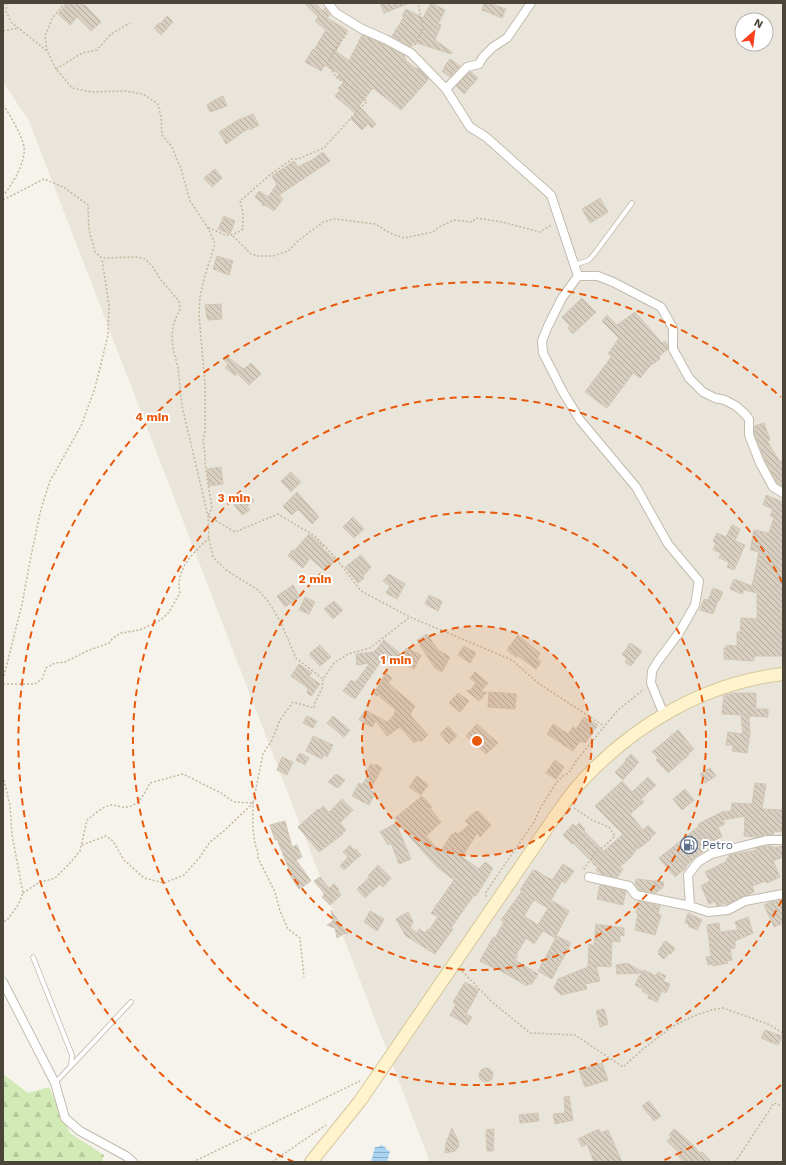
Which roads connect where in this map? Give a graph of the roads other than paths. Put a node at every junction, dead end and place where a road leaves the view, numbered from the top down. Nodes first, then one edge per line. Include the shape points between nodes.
1 (328, 3) edge
2 (531, 3) edge
3 (446, 89) junction
4 (632, 203) dead end
5 (575, 266) junction
6 (578, 276) junction
7 (783, 493) edge
8 (783, 674) edge
9 (664, 715) junction
10 (783, 840) edge
11 (589, 877) road end
12 (783, 894) edge
13 (690, 906) junction
14 (33, 957) dead end
15 (3, 982) edge
16 (130, 1002) dead end
17 (71, 1066) junction
18 (55, 1083) junction
19 (133, 1162) edge
20 (311, 1162) edge

1 - 3 street via 336,13 362,29 411,53
2 - 3 street via 507,38 493,47 479,64 467,67
3 - 5 street via 470,127 486,137 551,195
4 - 5 lane via 589,260
5 - 6 street
6 - 7 street via 598,276 661,307 673,328 673,349 689,378 703,392 725,400 745,414 749,420 749,436 760,463 773,487
6 - 9 street via 562,298 548,326 542,341 543,353 580,420 636,487 668,544 699,581 695,605 652,671 651,682
8 - 9 main road via 742,681 701,696
9 - 20 main road via 642,728 581,782 360,1101
10 - 13 street via 767,840 712,854 698,862 688,875
11 - 13 street via 629,886 636,895
12 - 13 street via 744,901 728,910 708,912
14 - 17 lane via 72,1054
15 - 18 street
16 - 17 lane
17 - 18 lane
18 - 19 street via 65,1118 80,1131

